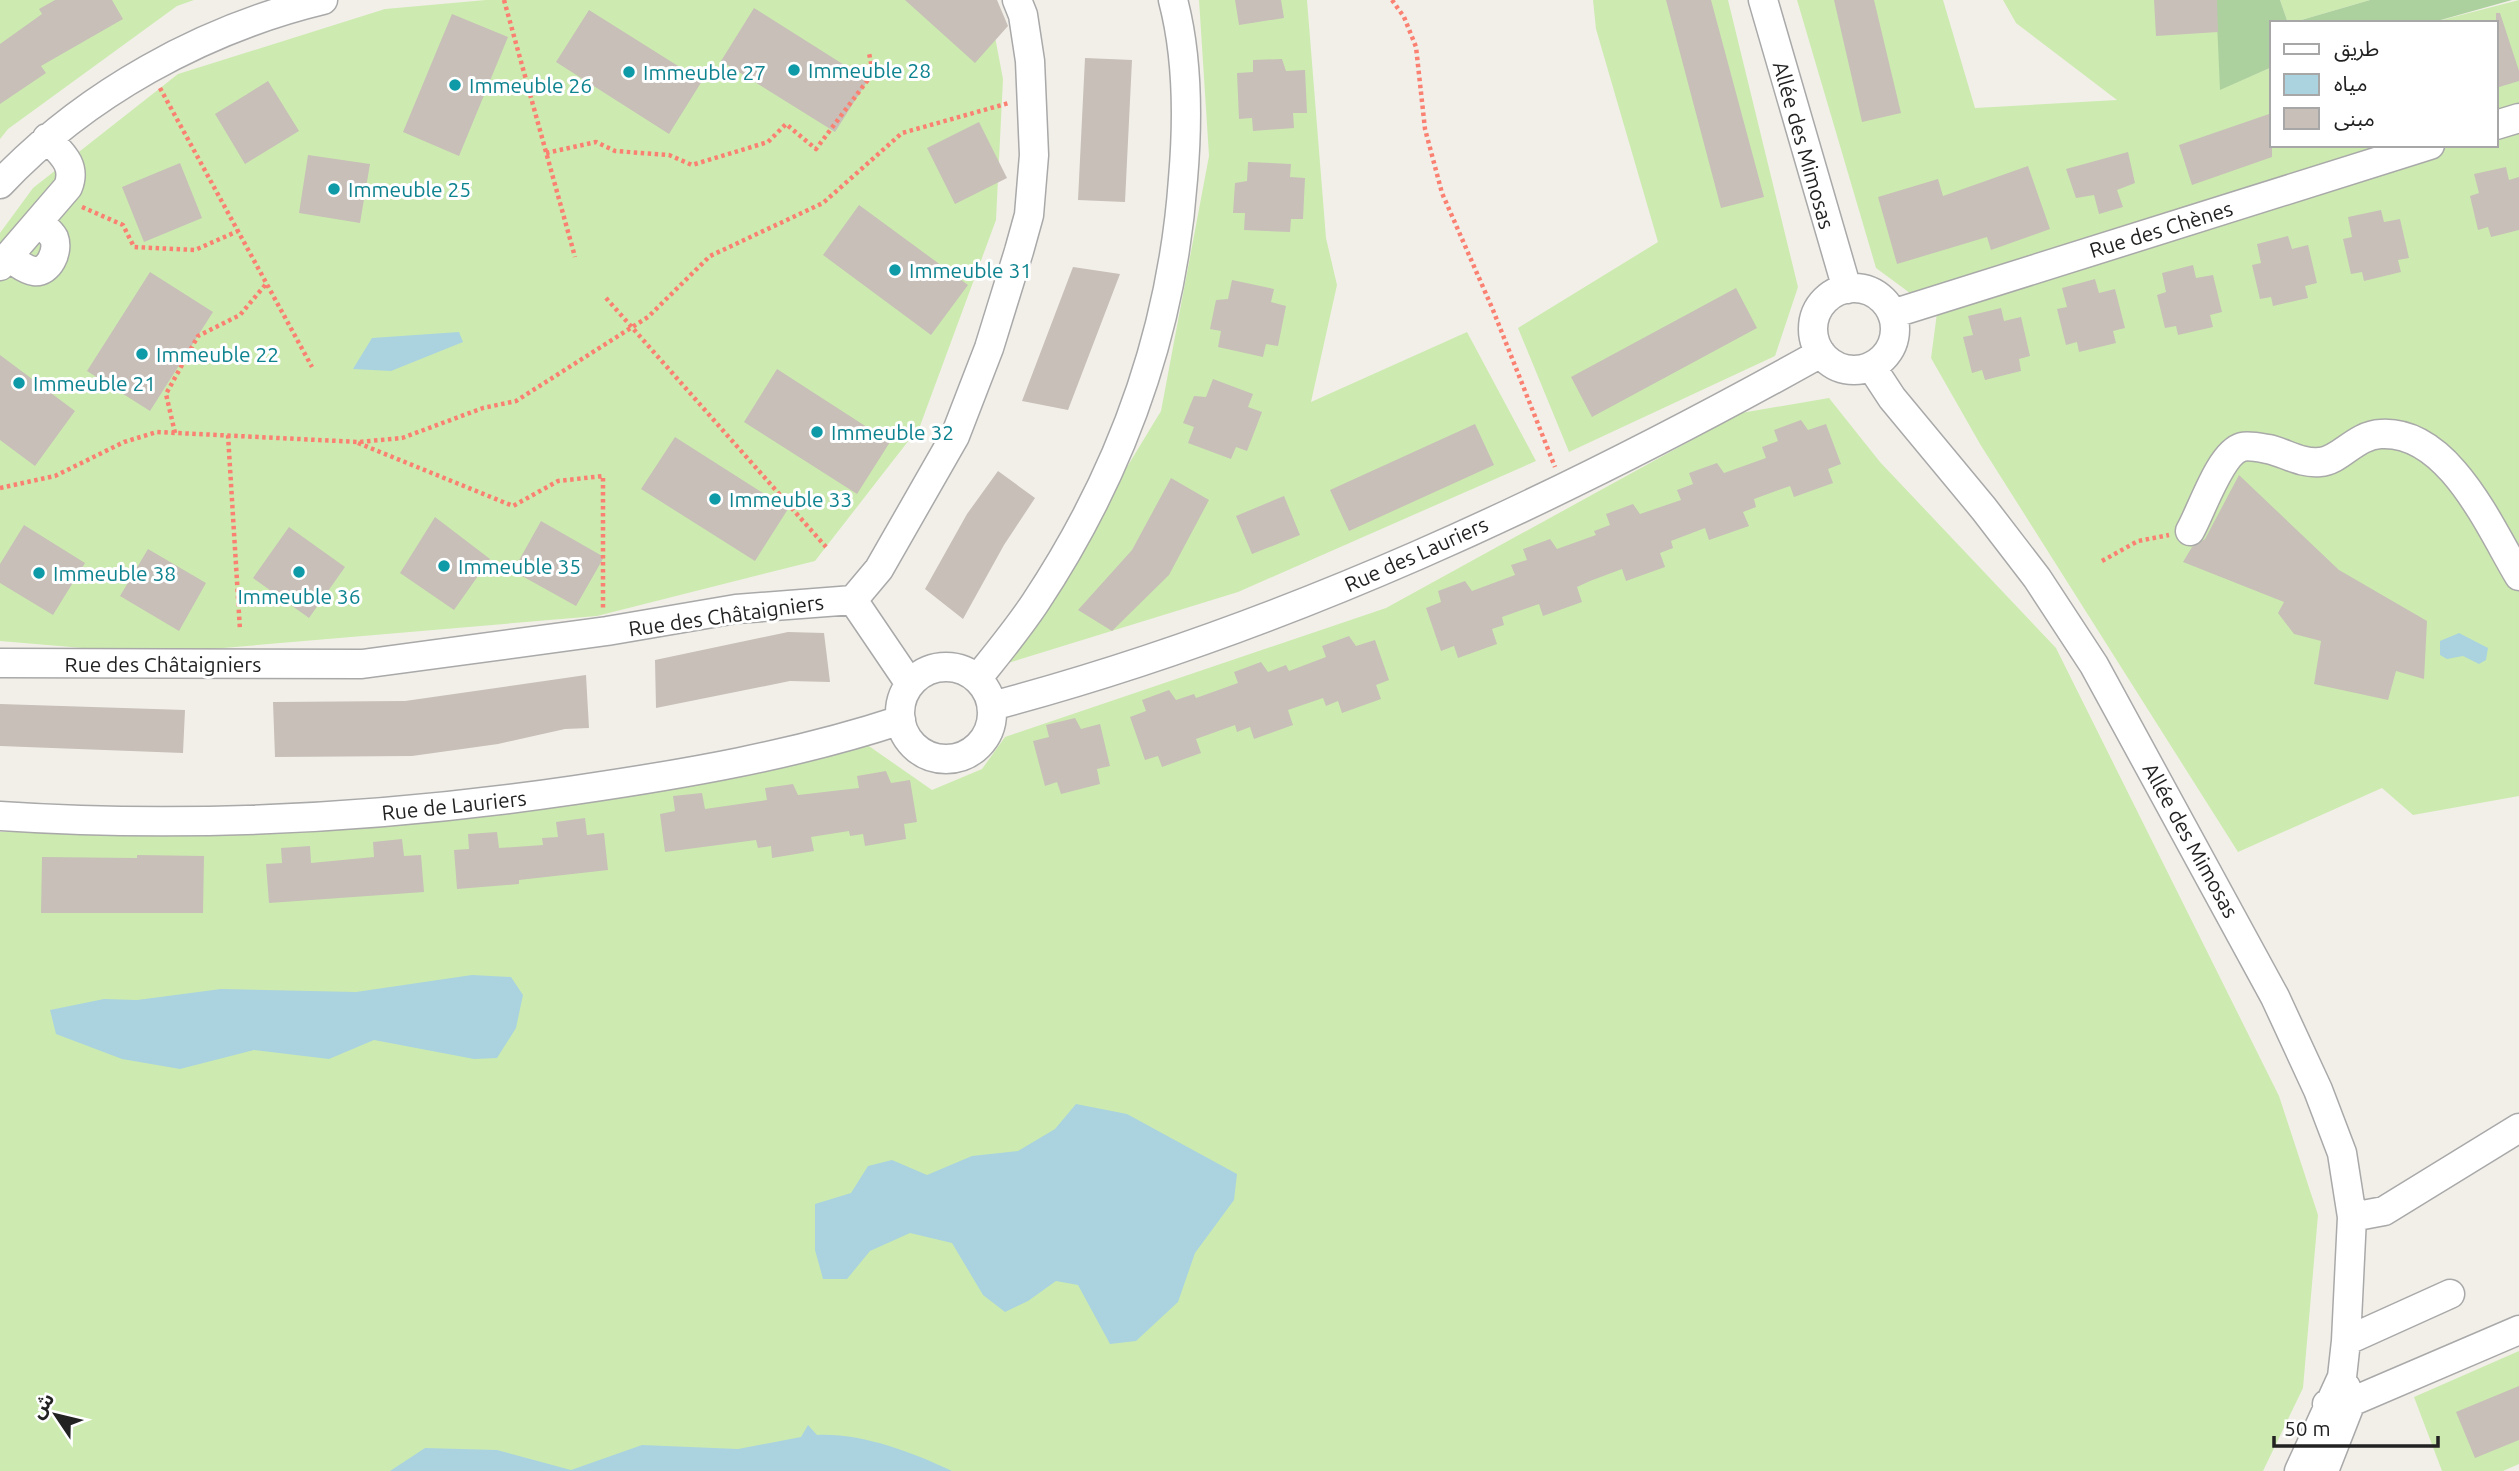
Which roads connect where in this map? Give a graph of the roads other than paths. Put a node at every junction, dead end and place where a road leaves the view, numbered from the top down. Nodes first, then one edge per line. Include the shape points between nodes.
1 (323, 0) edge
2 (1017, 0) edge
3 (1173, 0) edge
4 (1763, 0) edge
5 (2519, 118) edge
6 (2498, 124) edge
7 (47, 138) junction
8 (2424, 147) edge
9 (0, 184) edge
10 (5, 262) edge
11 (1847, 289) junction
12 (1892, 314) junction
13 (1821, 353) junction
14 (1871, 366) junction
15 (2190, 531) road end
16 (2519, 576) edge
17 (853, 600) junction
18 (0, 663) edge
19 (978, 679) junction
20 (910, 684) junction
21 (992, 706) junction
22 (901, 720) junction
23 (0, 816) edge
24 (2519, 1128) edge
25 (2352, 1217) junction
26 (2450, 1294) dead end
27 (2519, 1331) edge
28 (2346, 1341) junction
29 (2340, 1395) junction
30 (2299, 1471) edge
31 (2324, 1471) edge

1 - 7 street via 232,30 150,69 84,108
2 - 17 street, Rue des Châtaigniers via 1027,33 1033,97 1029,215 989,348 955,436 879,569
3 - 19 street via 1183,62 1185,159 1175,250 1148,372 1119,452 1087,516 1036,601
4 - 11 street, Allée des Mimosas
5 - 6 street
7 - 9 street
7 - 10 street via 66,158 72,178 39,222 53,236 49,264 34,271
8 - 12 street, Rue des Chènes
11 - 12 street via 1874,293
11 - 13 street via 1829,297 1817,312 1813,330
12 - 14 street via 1895,333 1891,346
13 - 14 street via 1846,369
13 - 21 street, Rue des Lauriers via 1564,487 1308,603 1062,687
14 - 25 street, Allée des Mimosas via 2037,578 2094,665 2275,997 2342,1153
15 - 16 street via 2226,457 2243,446 2323,462 2361,437 2383,433 2408,438 2431,450 2459,477
17 - 18 street, Rue des Châtaigniers via 736,609 362,664
17 - 20 street
19 - 20 street via 960,669 939,667
19 - 21 street
20 - 22 street via 901,701
21 - 22 street via 982,741 971,752 949,759 927,755 915,747
22 - 23 street, Rue de Lauriers via 843,739 715,767 406,812 200,823
24 - 25 street via 2384,1211
25 - 28 street, Allée des Mimosas
26 - 28 street
27 - 29 street
28 - 29 street, Allée des Mimosas
29 - 30 street, Allée des Mimosas
29 - 31 street, Allée des Mimosas

